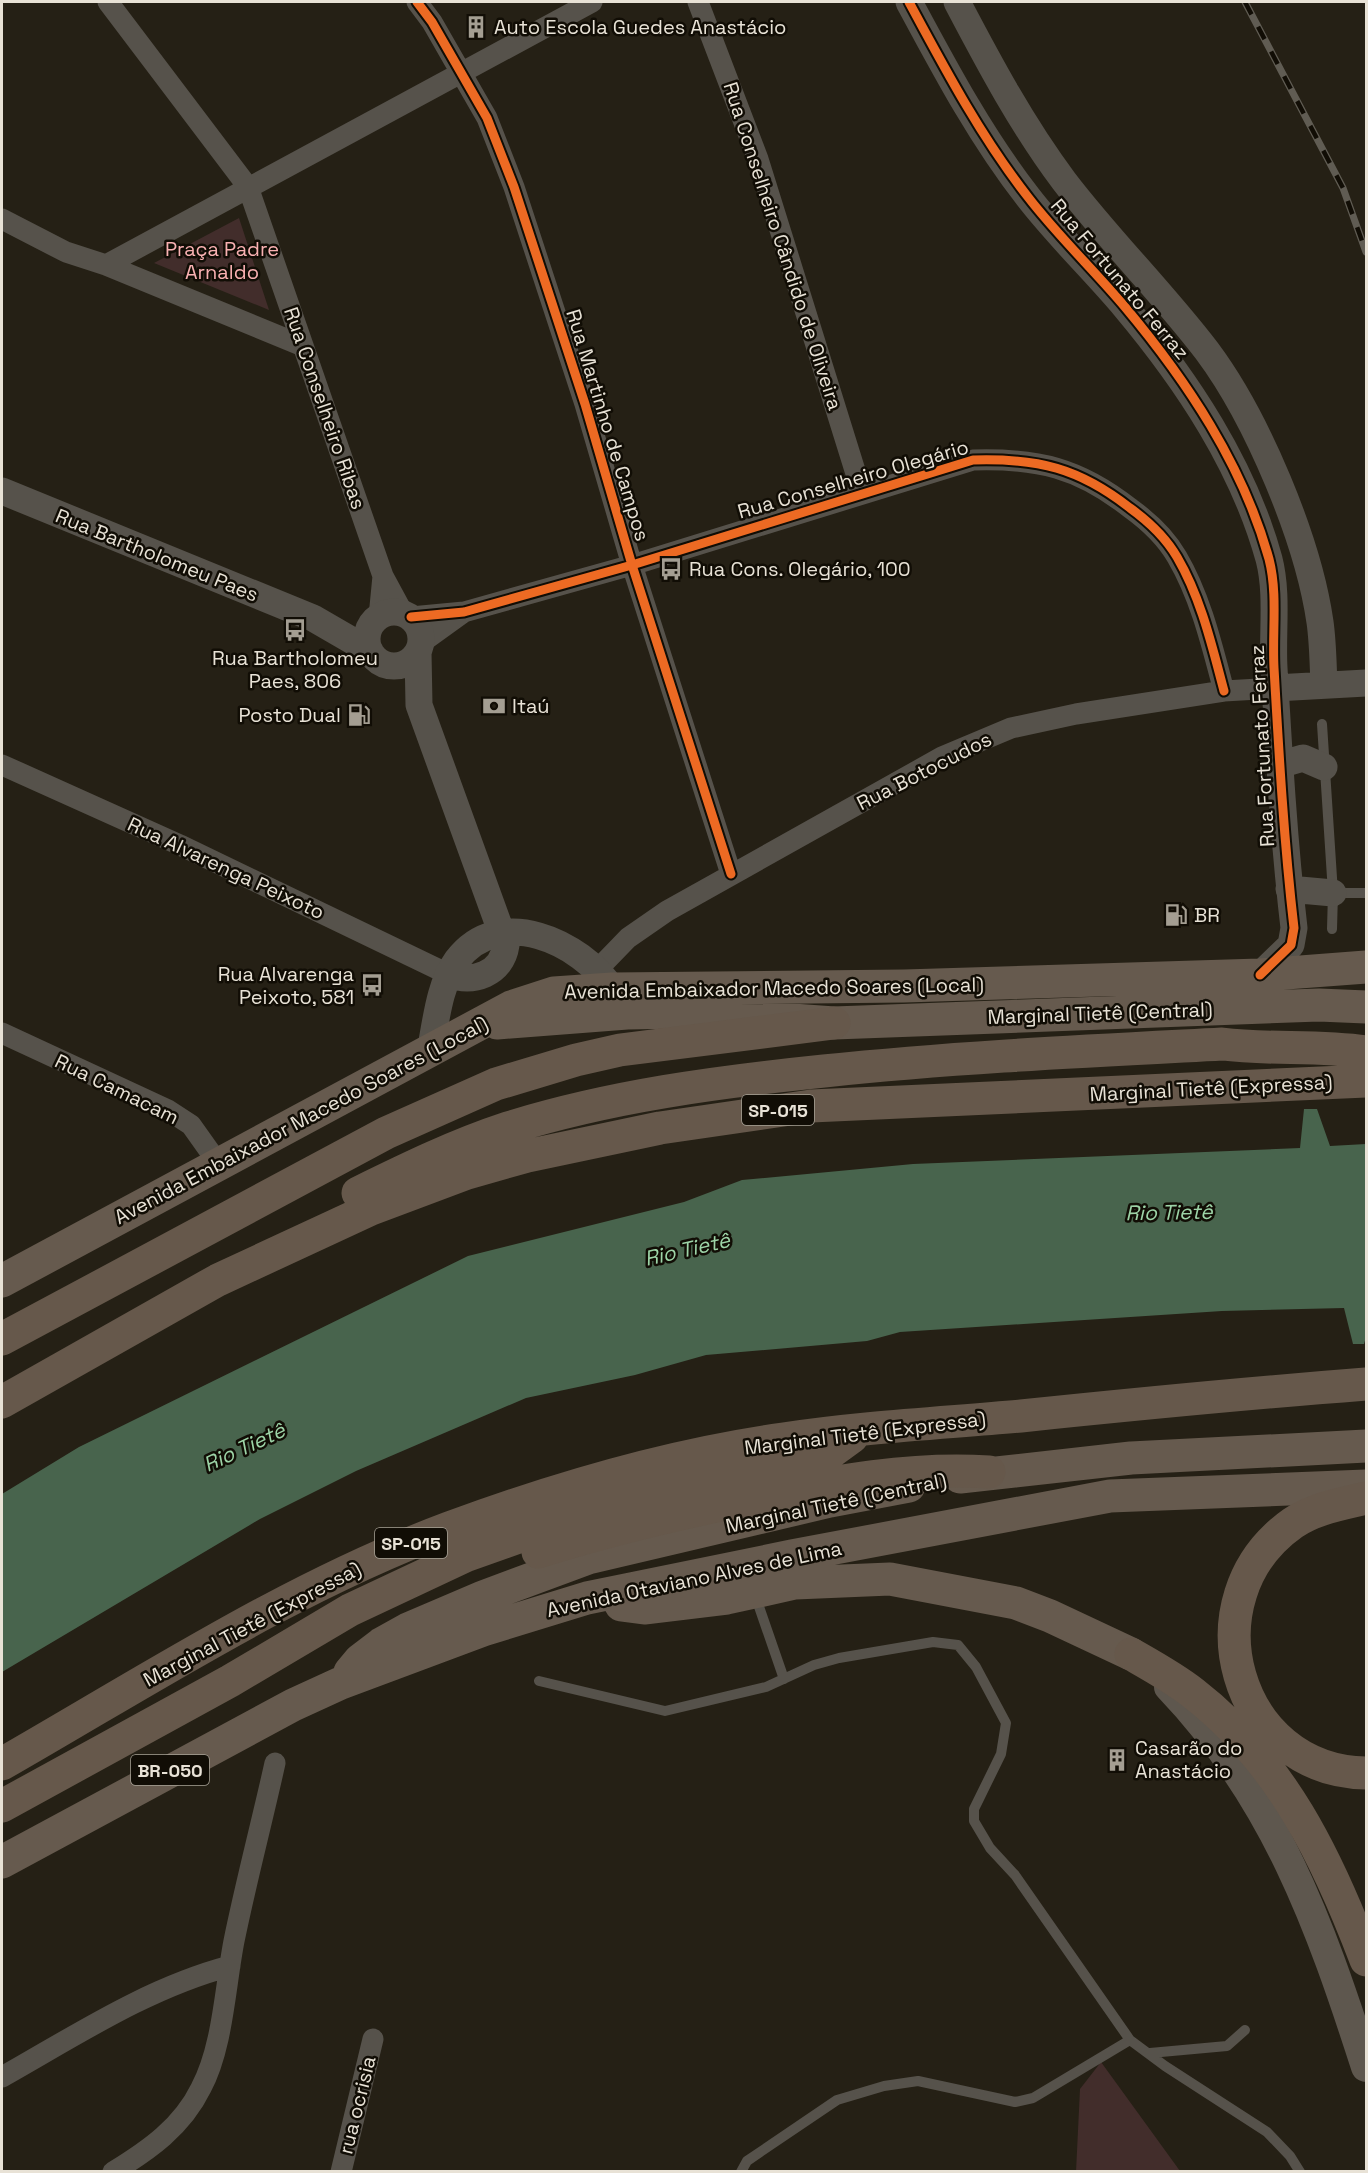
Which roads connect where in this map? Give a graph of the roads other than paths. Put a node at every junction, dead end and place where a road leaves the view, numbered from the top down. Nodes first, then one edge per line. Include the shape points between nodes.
1 (108, 2) edge
2 (417, 2) edge
3 (592, 2) edge
4 (698, 2) edge
5 (909, 2) edge
6 (957, 2) edge
7 (462, 74) junction
8 (1013, 104) junction
9 (979, 126) junction
10 (248, 187) junction
11 (2, 219) edge
12 (106, 265) junction
13 (303, 346) junction
14 (2, 491) edge
15 (861, 493) junction
16 (632, 565) junction
17 (464, 612) junction
18 (392, 617) junction
19 (313, 618) junction
20 (420, 647) junction
21 (374, 656) junction
22 (1366, 683) edge
23 (1324, 685) junction
24 (1275, 688) junction
25 (1224, 691) junction
26 (419, 705) junction
27 (1322, 724) dead end
28 (2, 765) edge
29 (1279, 765) junction
30 (1324, 767) junction
31 (730, 874) junction
32 (1289, 889) junction
33 (1333, 893) junction
34 (1366, 893) edge
35 (1332, 929) dead end
36 (502, 932) junction
37 (1366, 967) edge
38 (448, 974) junction
39 (1260, 975) junction
40 (605, 979) junction
41 (1366, 1007) edge
42 (834, 1023) junction
43 (479, 1025) junction
44 (1366, 1029) edge
45 (2, 1033) edge
46 (1222, 1044) junction
47 (430, 1052) junction
48 (1366, 1052) edge
49 (930, 1059) junction
50 (1366, 1081) edge
51 (342, 1156) junction
52 (218, 1163) junction
53 (218, 1280) junction
54 (2, 1281) edge
55 (2, 1339) edge
56 (1366, 1384) edge
57 (2, 1402) edge
58 (861, 1430) junction
59 (1366, 1446) edge
60 (989, 1472) junction
61 (1366, 1486) edge
62 (1366, 1498) edge
63 (754, 1592) junction
64 (586, 1598) junction
65 (350, 1610) junction
66 (1131, 1654) junction
67 (784, 1678) junction
68 (539, 1681) dead end
69 (341, 1683) junction
70 (275, 1763) dead end
71 (2, 1764) edge
72 (1366, 1773) edge
73 (2, 1806) edge
74 (2, 1862) edge
75 (1366, 1960) edge
76 (230, 1966) junction
77 (1245, 2030) dead end
78 (373, 2038) dead end
79 (1130, 2040) junction
80 (1150, 2053) junction
81 (1366, 2067) edge
82 (2, 2077) edge
83 (112, 2172) edge
84 (341, 2172) edge
85 (741, 2172) edge
86 (1300, 2172) edge

1 - 10 street, Rua Conselheiro Ribas
2 - 7 street, Rua Martinho de Campos
3 - 7 street
4 - 15 street, Rua Conselheiro Cândido de Oliveira via 758,159
5 - 9 street, Rua Fortunato Ferraz
6 - 8 street, Rua Fortunato Ferraz
7 - 10 street
7 - 16 street, Rua Martinho de Campos via 487,118 514,187 585,404
8 - 9 street
8 - 23 street, Rua Fortunato Ferraz via 1064,181 1174,309 1231,387 1298,533 1320,619
9 - 24 street, Rua Fortunato Ferraz via 1030,199 1126,308 1176,374 1239,477 1270,562 1275,606
10 - 12 street
10 - 13 street, Rua Conselheiro Ribas
11 - 12 street via 66,252
12 - 13 street
13 - 18 street, Rua Conselheiro Ribas via 383,576
14 - 19 street, Rua Bartholomeu Paes
15 - 16 street, Rua Conselheiro Olegário
15 - 25 street, Rua Conselheiro Olegário via 973,460 1011,459 1085,477 1147,521 1177,556 1196,598
16 - 17 street, Rua Conselheiro Olegário
16 - 31 street, Rua Martinho de Campos
17 - 18 street, Rua Conselheiro Olegário
17 - 20 street, Rua Conselheiro Olegário
18 - 19 street, Rua Bartholomeu Paes
18 - 20 street via 419,628
18 - 21 street via 368,636
19 - 21 street, Rua Bartholomeu Paes
20 - 21 street via 405,664 396,666
20 - 26 street
21 - 26 street
22 - 23 street, Rua Botocudos
23 - 24 street, Rua Botocudos
24 - 25 street, Rua Botocudos
24 - 29 street, Rua Fortunato Ferraz
25 - 31 street, Rua Botocudos via 1011,728 942,757
26 - 36 street
27 - 30 lane
28 - 38 street, Rua Alvarenga Peixoto via 180,845
29 - 30 street via 1303,758
29 - 32 street, Rua Fortunato Ferraz
30 - 33 lane
31 - 40 street, Rua Botocudos via 628,938
32 - 33 street
32 - 39 street, Rua Fortunato Ferraz via 1294,928 1291,945
33 - 34 lane
33 - 35 lane
36 - 38 street via 505,954 482,977 462,979
36 - 40 street via 552,940 576,952
37 - 39 highway, Avenida Embaixador Macedo Soares (Local)
38 - 47 street
39 - 40 highway, Avenida Embaixador Macedo Soares (Local) via 904,986
40 - 43 highway, Avenida Embaixador Macedo Soares (Local) via 511,1007
41 - 42 highway, Marginal Tietê (Central) via 1319,1005
42 - 43 highway, Marginal Tietê (Central) via 684,1012
42 - 51 highway via 670,1042 576,1060 446,1104
43 - 47 highway, Avenida Embaixador Macedo Soares (Local)
44 - 46 highway via 1251,1035
45 - 52 street, Rua Camacam via 168,1110 191,1125
46 - 48 highway
46 - 49 highway
47 - 52 highway, Avenida Embaixador Macedo Soares (Local)
49 - 51 highway via 883,1048 727,1062 627,1076 566,1090
49 - 53 highway via 689,1086 578,1108 507,1129 446,1150 244,1244
50 - 53 highway, Marginal Tietê (Expressa) / SP-015 via 821,1106 660,1128 467,1173 371,1209
51 - 55 highway
52 - 54 highway, Avenida Embaixador Macedo Soares (Local)
53 - 57 highway, Marginal Tietê (Expressa) / SP-015
56 - 58 highway, Marginal Tietê (Expressa) / SP-015
58 - 65 highway via 830,1453 806,1461 645,1496 580,1515 465,1556
58 - 71 highway, Marginal Tietê (Expressa) / SP-015 via 783,1439 657,1463 560,1490 448,1528 373,1559 263,1614
59 - 60 highway, Marginal Tietê (Central) via 1131,1458
60 - 65 highway via 954,1470 843,1479 687,1512 561,1545 433,1587 376,1611
60 - 69 highway, Marginal Tietê (Central) via 830,1501 588,1558 408,1629 360,1660
61 - 64 highway, Avenida Otaviano Alves de Lima via 1110,1496
62 - 72 highway via 1317,1510 1294,1522 1270,1543 1240,1595 1234,1653 1240,1681 1252,1707 1290,1750 1318,1766
63 - 64 highway via 644,1608
63 - 66 highway via 795,1583 890,1579 923,1584 1016,1604
63 - 67 lane
64 - 69 highway, Avenida Otaviano Alves de Lima / BR-050 via 483,1630
65 - 73 highway
66 - 75 highway via 1192,1692 1224,1719 1289,1796 1346,1904
66 - 81 main road via 1170,1689 1223,1748 1278,1838 1310,1903
67 - 68 lane via 766,1687 664,1711
67 - 79 lane via 839,1658 933,1642 958,1645 976,1666 1006,1723 1001,1754 974,1809 974,1821
69 - 74 highway, Avenida Otaviano Alves de Lima / BR-050 via 283,1710
70 - 76 street
76 - 82 street via 151,1993
76 - 83 street via 220,2030 202,2086 171,2130 143,2154
77 - 80 lane via 1227,2046
78 - 84 street, rua ocrisia
79 - 80 lane
79 - 85 lane via 1032,2098 1015,2102 918,2081 837,2100 747,2161
80 - 86 lane via 1267,2132

